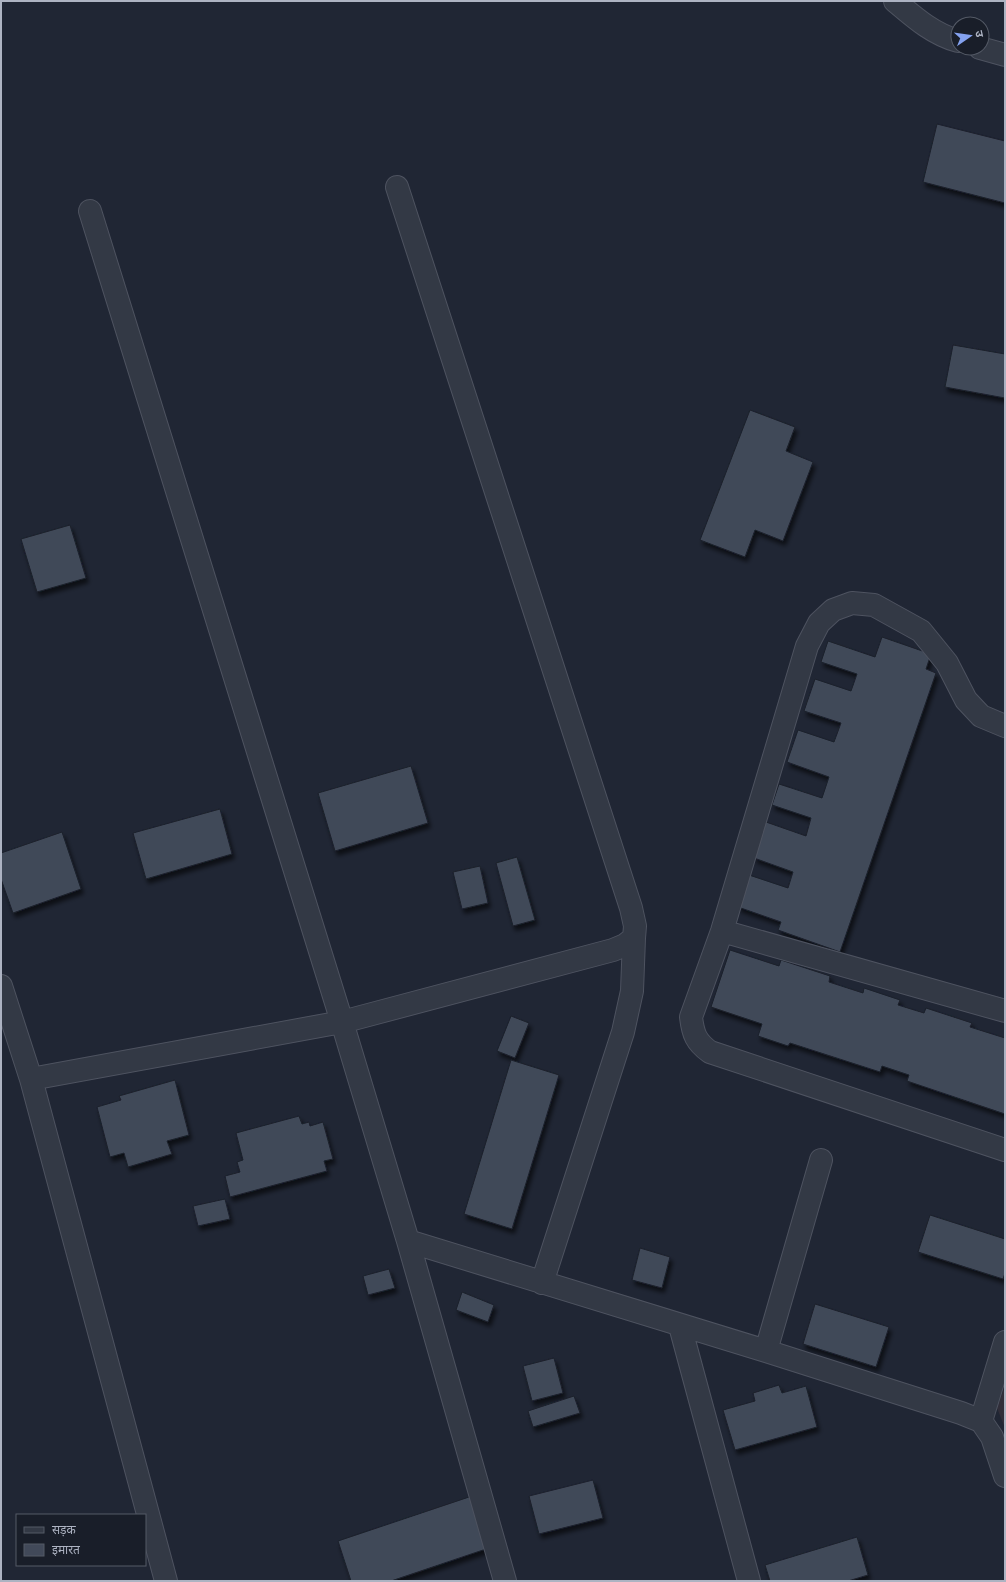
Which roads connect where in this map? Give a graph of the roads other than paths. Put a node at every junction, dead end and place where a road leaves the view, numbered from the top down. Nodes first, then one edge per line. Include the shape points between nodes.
1 (895, 1) edge
2 (950, 39) edge
3 (990, 51) edge
4 (1005, 55) edge
5 (397, 188) dead end
6 (90, 211) dead end
7 (1005, 726) edge
8 (722, 931) junction
9 (634, 938) junction
10 (1, 986) edge
11 (1005, 1011) edge
12 (342, 1022) junction
13 (31, 1079) junction
14 (1005, 1150) edge
15 (821, 1160) dead end
16 (408, 1242) junction
17 (542, 1283) junction
18 (680, 1326) junction
19 (1005, 1342) edge
20 (766, 1351) junction
21 (981, 1421) junction
22 (1005, 1476) edge
23 (166, 1581) edge
24 (504, 1581) edge
25 (749, 1581) edge

1 - 2 street via 920,23
3 - 4 street
5 - 9 street via 631,908 635,926
6 - 12 street
7 - 8 street via 981,716 966,700 947,663 921,631 874,605 852,603 833,610 818,623 807,646
8 - 11 street
8 - 14 street via 691,1017 693,1031 700,1046 710,1052
9 - 12 street via 613,950
9 - 17 street via 632,991 623,1032
10 - 13 street
12 - 13 street
12 - 16 street
13 - 23 street
15 - 20 street
16 - 17 street
16 - 24 street
17 - 18 street
18 - 20 street
18 - 25 street
19 - 21 street
20 - 21 street
21 - 22 street via 992,1437

